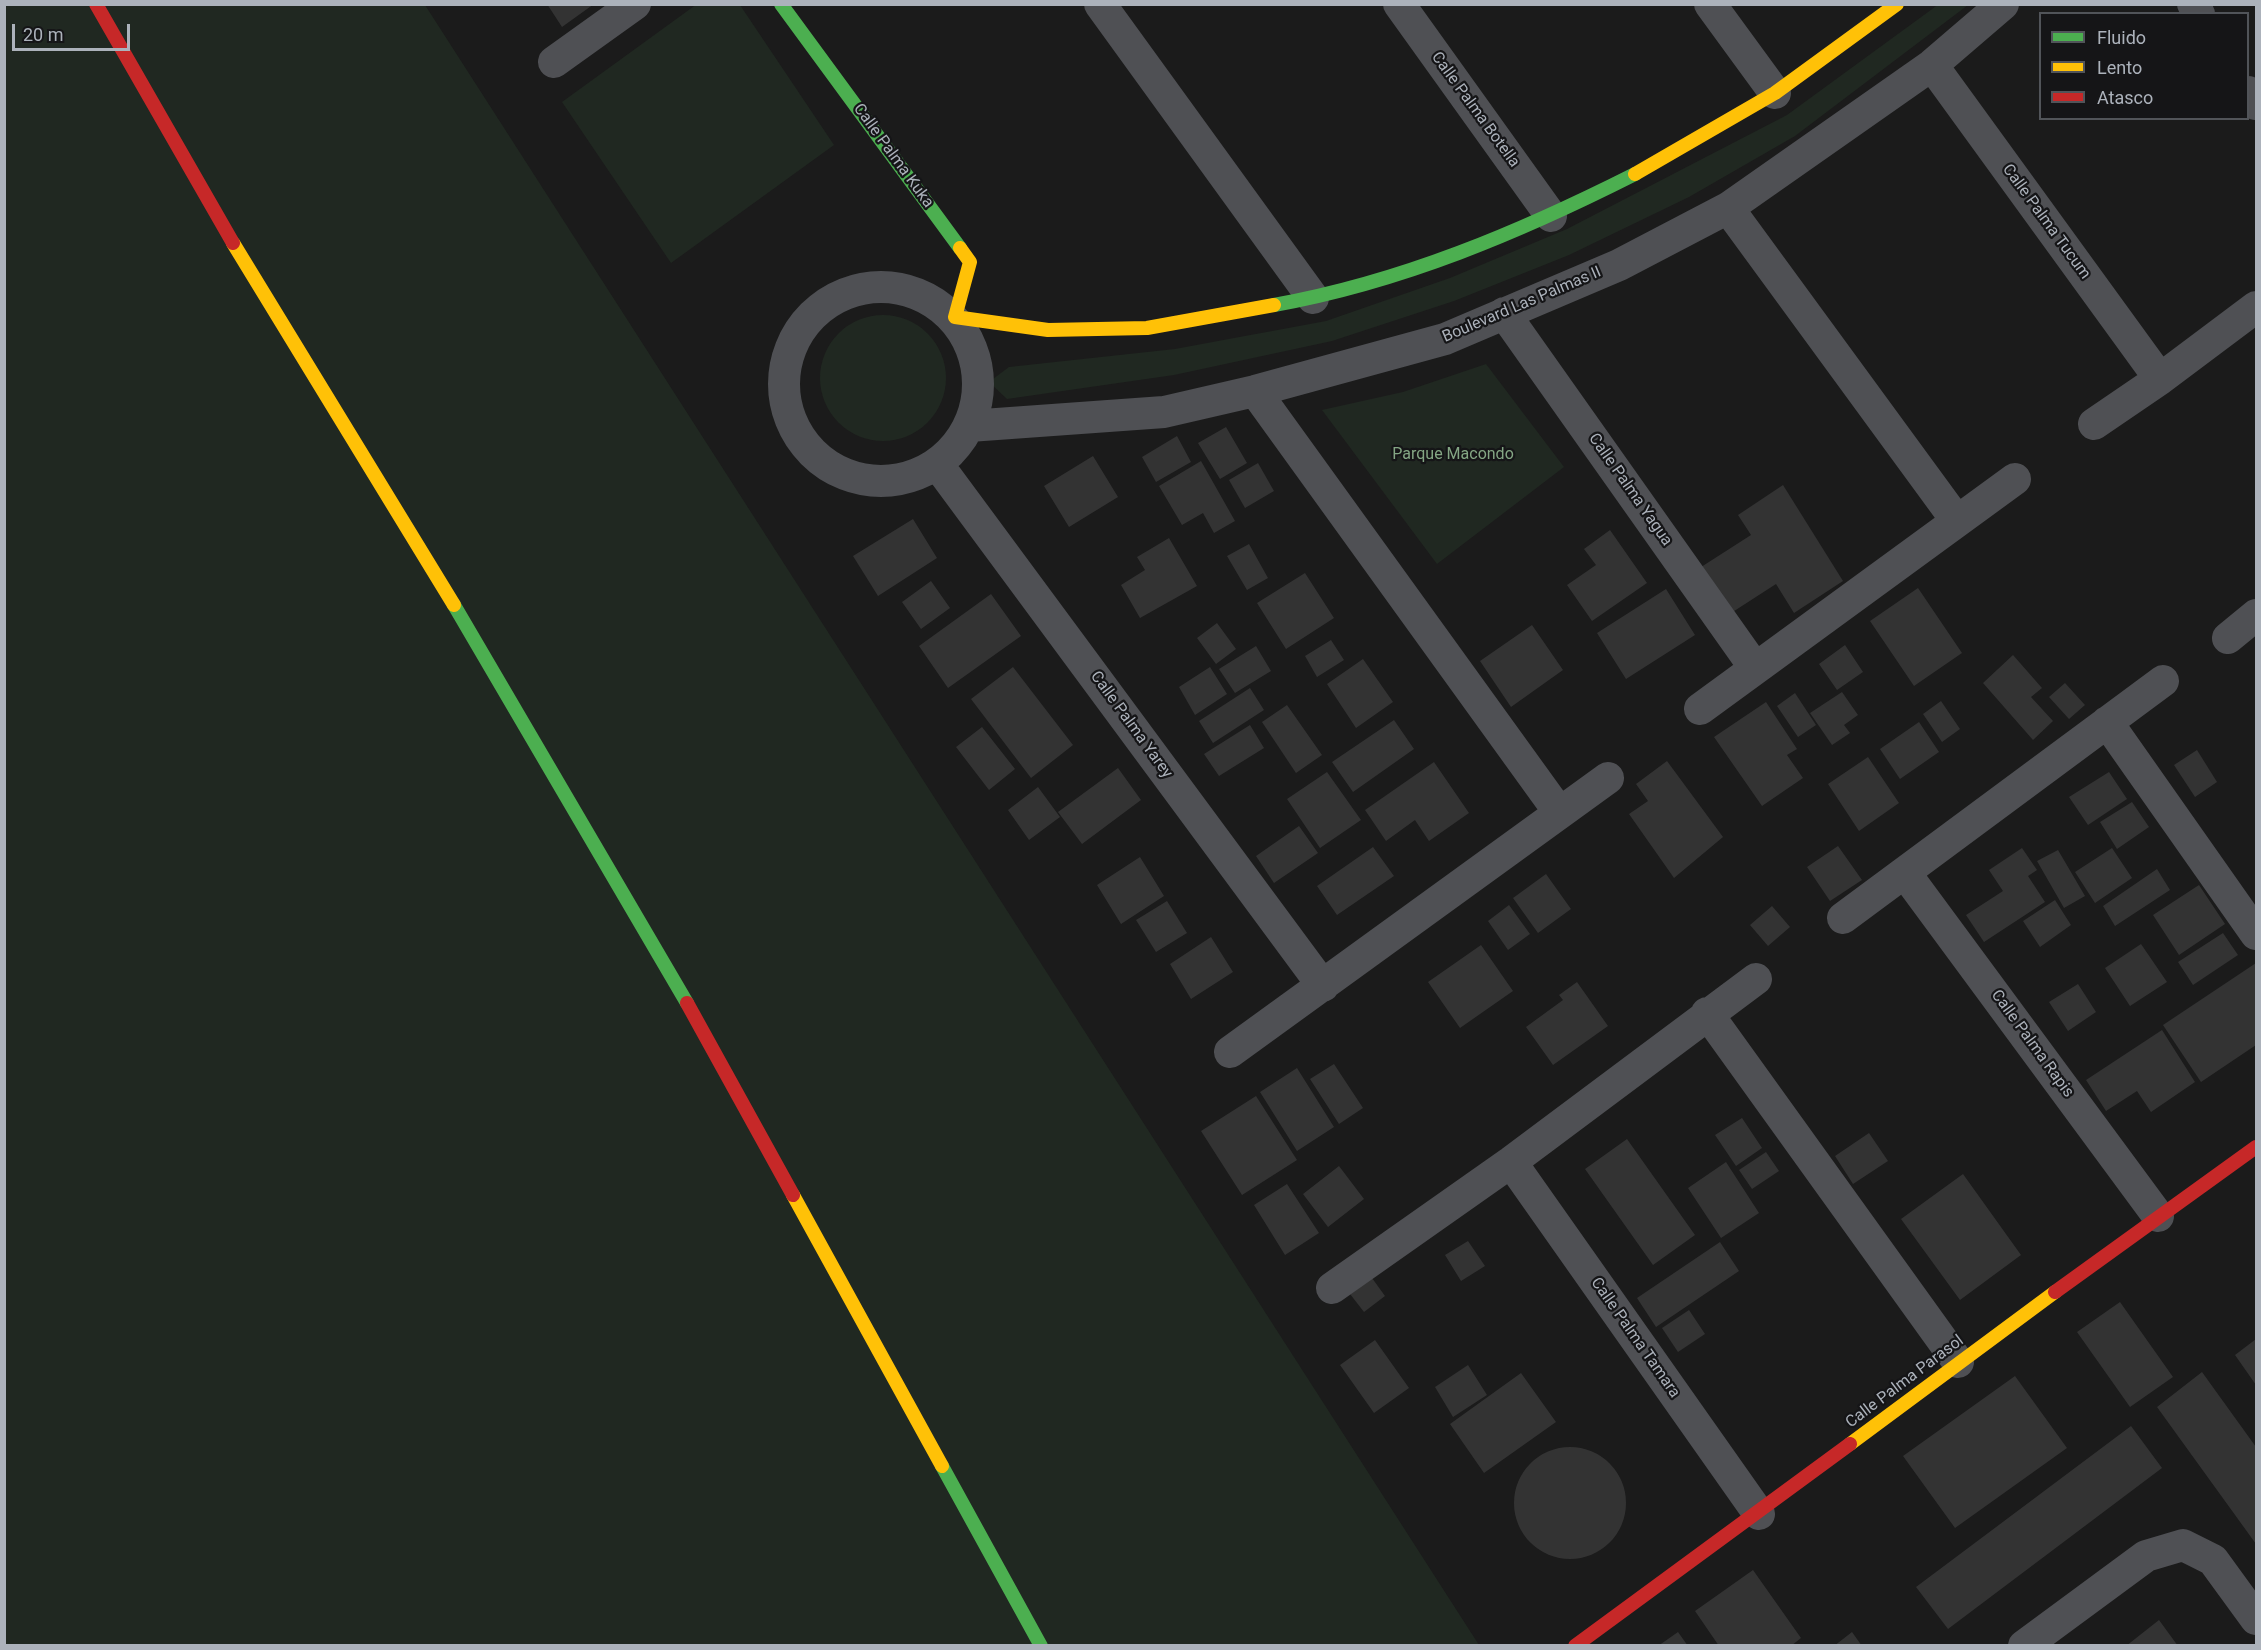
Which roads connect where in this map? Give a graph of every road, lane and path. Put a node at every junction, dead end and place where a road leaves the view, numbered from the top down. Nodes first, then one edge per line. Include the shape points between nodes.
1 (96, 4) edge
2 (635, 4) edge
3 (781, 4) edge
4 (1100, 4) edge
5 (1398, 4) edge
6 (1710, 4) edge
7 (1897, 4) edge
8 (2003, 4) edge
9 (554, 62) dead end
10 (1932, 65) junction
11 (1775, 93) junction
12 (1728, 208) junction
13 (1551, 216) junction
14 (1313, 298) junction
15 (2256, 307) edge
16 (1504, 313) junction
17 (955, 317) junction
18 (2160, 379) junction
19 (1255, 392) junction
20 (2094, 424) dead end
21 (969, 426) junction
22 (938, 465) junction
23 (2015, 479) dead end
24 (1957, 521) junction
25 (2256, 615) edge
26 (2228, 638) dead end
27 (1755, 668) junction
28 (2163, 681) dead end
29 (1700, 709) dead end
30 (2107, 722) junction
31 (1608, 778) dead end
32 (1560, 812) junction
33 (1905, 873) junction
34 (1843, 918) dead end
35 (2256, 934) edge
36 (1756, 979) dead end
37 (1323, 986) junction
38 (1707, 1013) junction
39 (1230, 1052) dead end
40 (2256, 1147) edge
41 (1511, 1162) junction
42 (2158, 1216) junction
43 (1332, 1288) dead end
44 (1958, 1362) junction
45 (1759, 1514) junction
46 (2256, 1619) edge
47 (1041, 1646) edge
48 (1575, 1646) edge
49 (2024, 1646) edge

1 - 47 street via 207,201 444,587 687,1003
2 - 9 street
3 - 17 street, Calle Palma Kuka via 970,262
4 - 14 street
5 - 13 street, Calle Palma Botella
6 - 11 street
7 - 11 street
8 - 10 street, Boulevard Las Palmas II
10 - 12 street, Boulevard Las Palmas II
10 - 18 street, Calle Palma Tucum
11 - 13 street via 1668,157
12 - 16 street, Boulevard Las Palmas II via 1618,265
12 - 24 street
13 - 14 street via 1431,265
14 - 17 street via 1147,328 1048,330
15 - 18 street
16 - 19 street, Boulevard Las Palmas II via 1445,339
16 - 27 street, Calle Palma Yagua
17 - 21 street via 980,378
17 - 22 street via 922,293 882,284 842,293 808,317 788,352 783,393 795,433 823,464 860,480 900,481
18 - 20 street
19 - 21 street, Boulevard Las Palmas II via 1164,412
19 - 32 street
21 - 22 street
22 - 37 street, Calle Palma Yarey
23 - 24 street
24 - 27 street
25 - 26 street
27 - 29 street
28 - 30 street
30 - 33 street
30 - 35 street
31 - 32 street
32 - 37 street
33 - 34 street
33 - 42 street, Calle Palma Rapis
36 - 38 street
37 - 39 street
38 - 41 street
38 - 44 street
40 - 42 street, Calle Palma Parasol
41 - 43 street
41 - 45 street, Calle Palma Tamara
42 - 44 street, Calle Palma Parasol
44 - 45 street, Calle Palma Parasol
45 - 48 street, Calle Palma Parasol
46 - 49 street via 2213,1560 2182,1545 2146,1556

